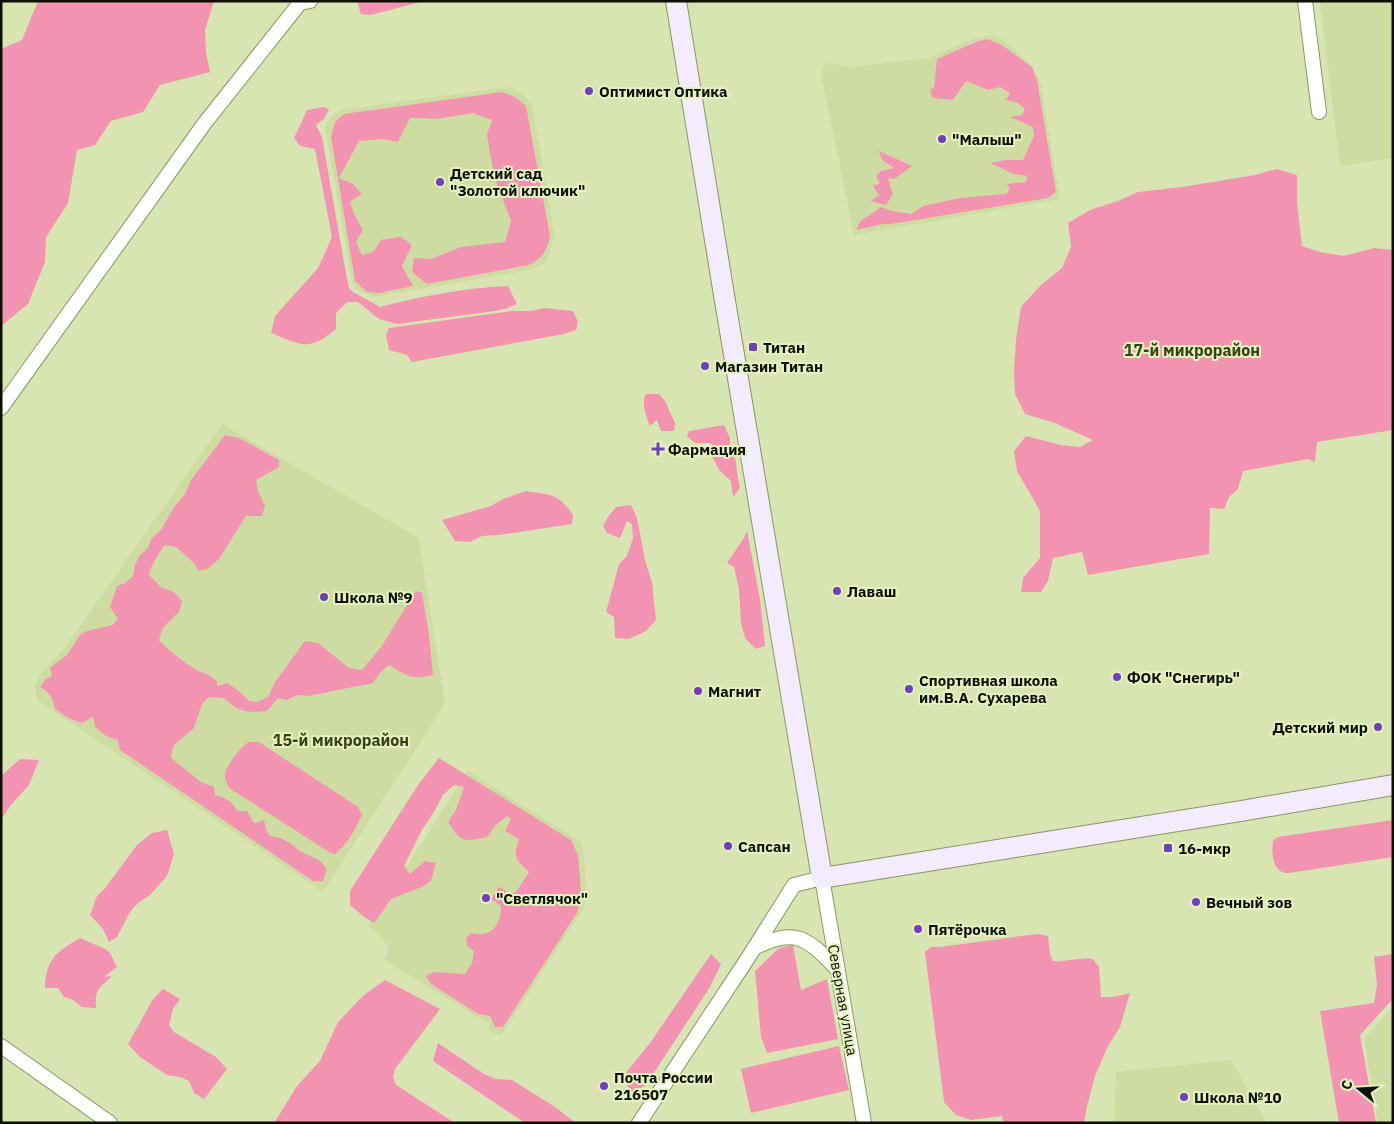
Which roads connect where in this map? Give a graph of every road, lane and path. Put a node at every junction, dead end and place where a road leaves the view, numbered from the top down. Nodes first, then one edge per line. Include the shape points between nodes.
1 (310, 1) edge
2 (676, 1) edge
3 (1305, 1) edge
4 (1319, 112) dead end
5 (1, 408) edge
6 (1393, 785) edge
7 (822, 878) junction
8 (753, 949) junction
9 (837, 969) junction
10 (1, 1046) edge
11 (110, 1123) edge
12 (639, 1123) edge
13 (864, 1123) edge

1 - 5 street via 300,3 204,124
2 - 7 street
3 - 4 street
6 - 7 street
7 - 8 street via 794,885
7 - 9 street, Северная улица
8 - 9 street via 770,940 796,937 808,942
8 - 12 street
9 - 13 street, Северная улица
10 - 11 street

